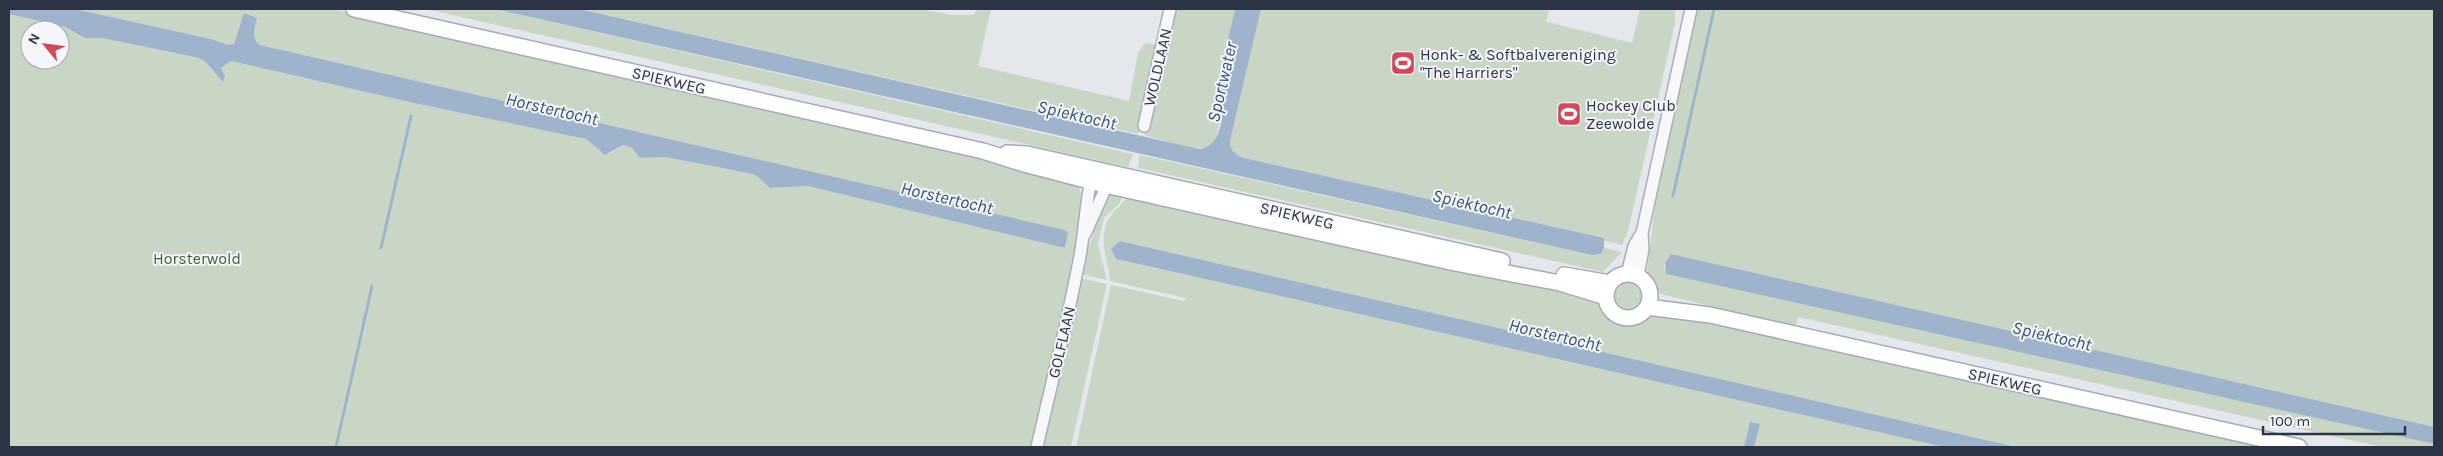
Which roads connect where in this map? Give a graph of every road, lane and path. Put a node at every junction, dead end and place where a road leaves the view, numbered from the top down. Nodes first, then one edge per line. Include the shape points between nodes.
1 (354, 9) edge
2 (1170, 9) edge
3 (1691, 9) edge
4 (1144, 126) dead end
5 (1099, 177) junction
6 (1632, 275) junction
7 (1608, 290) junction
8 (1648, 301) junction
9 (1037, 447) edge
10 (2299, 447) edge

1 - 5 main road, SPIEKWEG via 983,151 1024,164
2 - 4 street, WOLDLAAN
3 - 6 street via 1642,233 1643,249
5 - 7 main road, SPIEKWEG via 1455,263
5 - 9 street, GOLFLAAN via 1085,210 1084,237
6 - 7 main road via 1620,275
6 - 8 main road via 1644,281
7 - 8 main road via 1608,306 1623,317 1641,314
8 - 10 main road, SPIEKWEG

